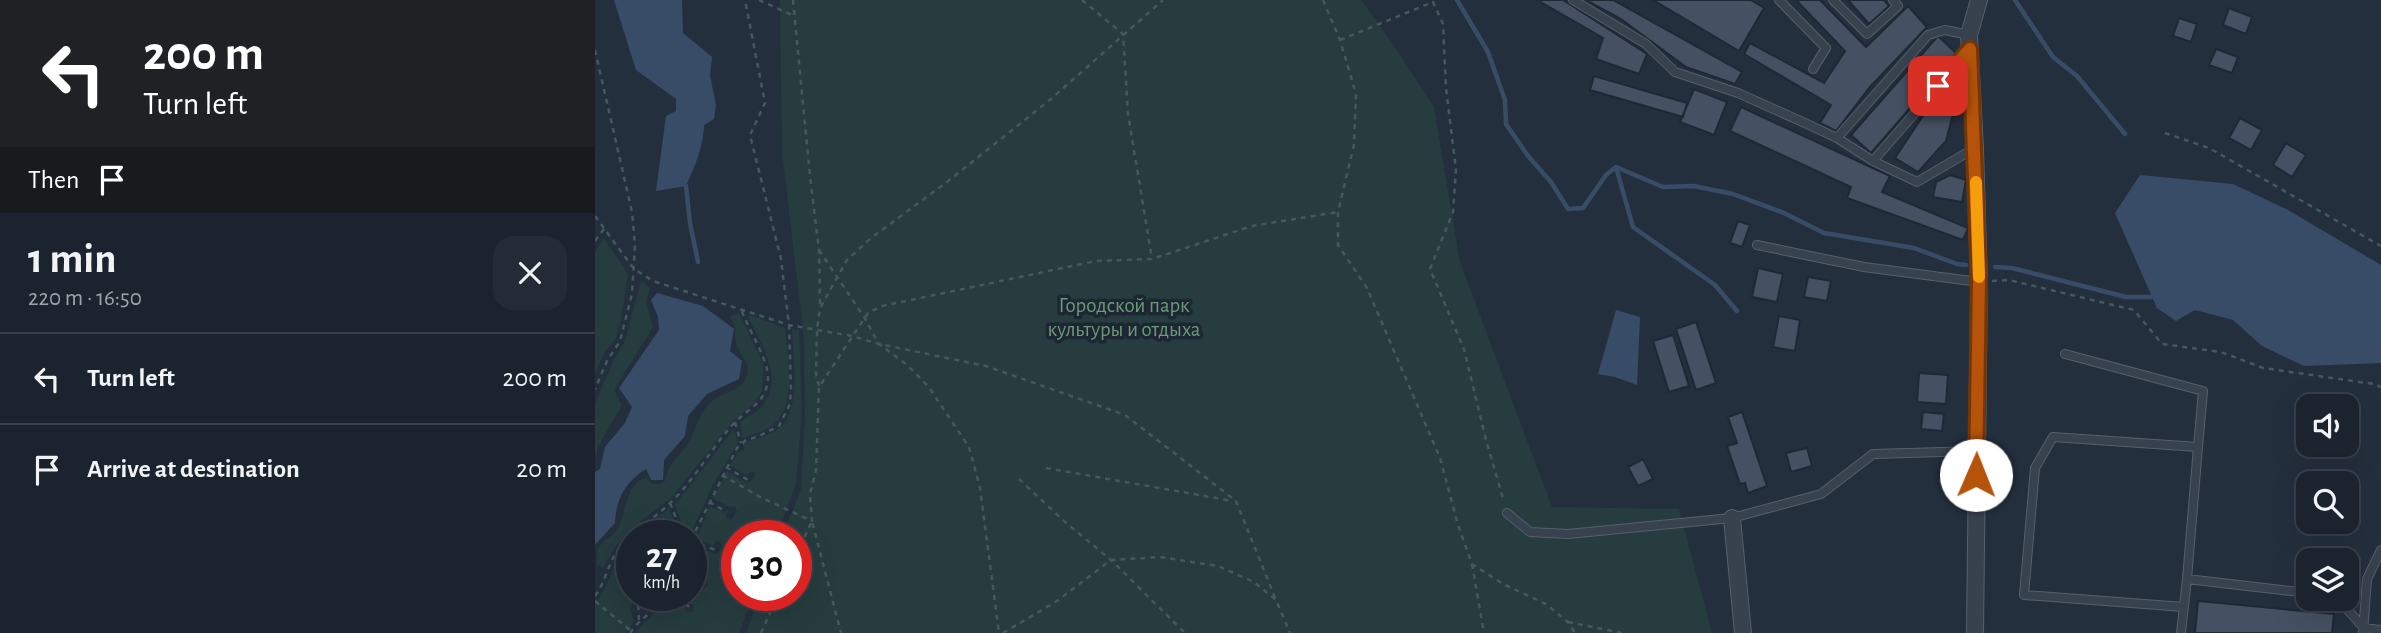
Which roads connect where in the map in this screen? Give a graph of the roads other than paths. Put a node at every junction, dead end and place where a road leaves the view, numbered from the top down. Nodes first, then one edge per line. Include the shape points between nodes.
1 (1573, 0) edge
2 (1779, 0) edge
3 (1833, 0) edge
4 (1893, 0) edge
5 (1979, 0) edge
6 (1970, 42) junction
7 (1813, 69) dead end
8 (1837, 138) junction
9 (1975, 148) junction
10 (1873, 161) junction
11 (1757, 245) dead end
12 (1979, 282) junction
13 (2065, 354) dead end
14 (2198, 447) junction
15 (1976, 452) junction
16 (1507, 513) road end
17 (1732, 518) junction
18 (2381, 550) edge
19 (2187, 579) junction
20 (2296, 592) edge
21 (2184, 607) junction
22 (2347, 611) edge
23 (2381, 630) edge
24 (2363, 631) edge
25 (1743, 633) edge
26 (1975, 633) edge
27 (2181, 633) edge

1 - 8 lane via 1646,44 1675,72 1738,93
2 - 7 lane via 1826,48
3 - 4 lane via 1867,34 1898,6
5 - 6 street
6 - 8 lane via 1945,30 1928,35
6 - 9 street
6 - 10 lane
8 - 10 lane
9 - 10 lane via 1917,182
9 - 12 street
11 - 12 lane via 1864,267
12 - 15 street
13 - 14 lane via 2203,391
14 - 19 lane
14 - 21 lane via 2053,437 2035,468 2024,595
15 - 17 lane via 1873,454 1821,494
15 - 26 street
16 - 17 lane via 1530,532 1569,534
17 - 25 street
18 - 24 lane via 2367,579
19 - 20 lane
19 - 21 lane
21 - 27 lane
22 - 24 lane
23 - 24 lane

